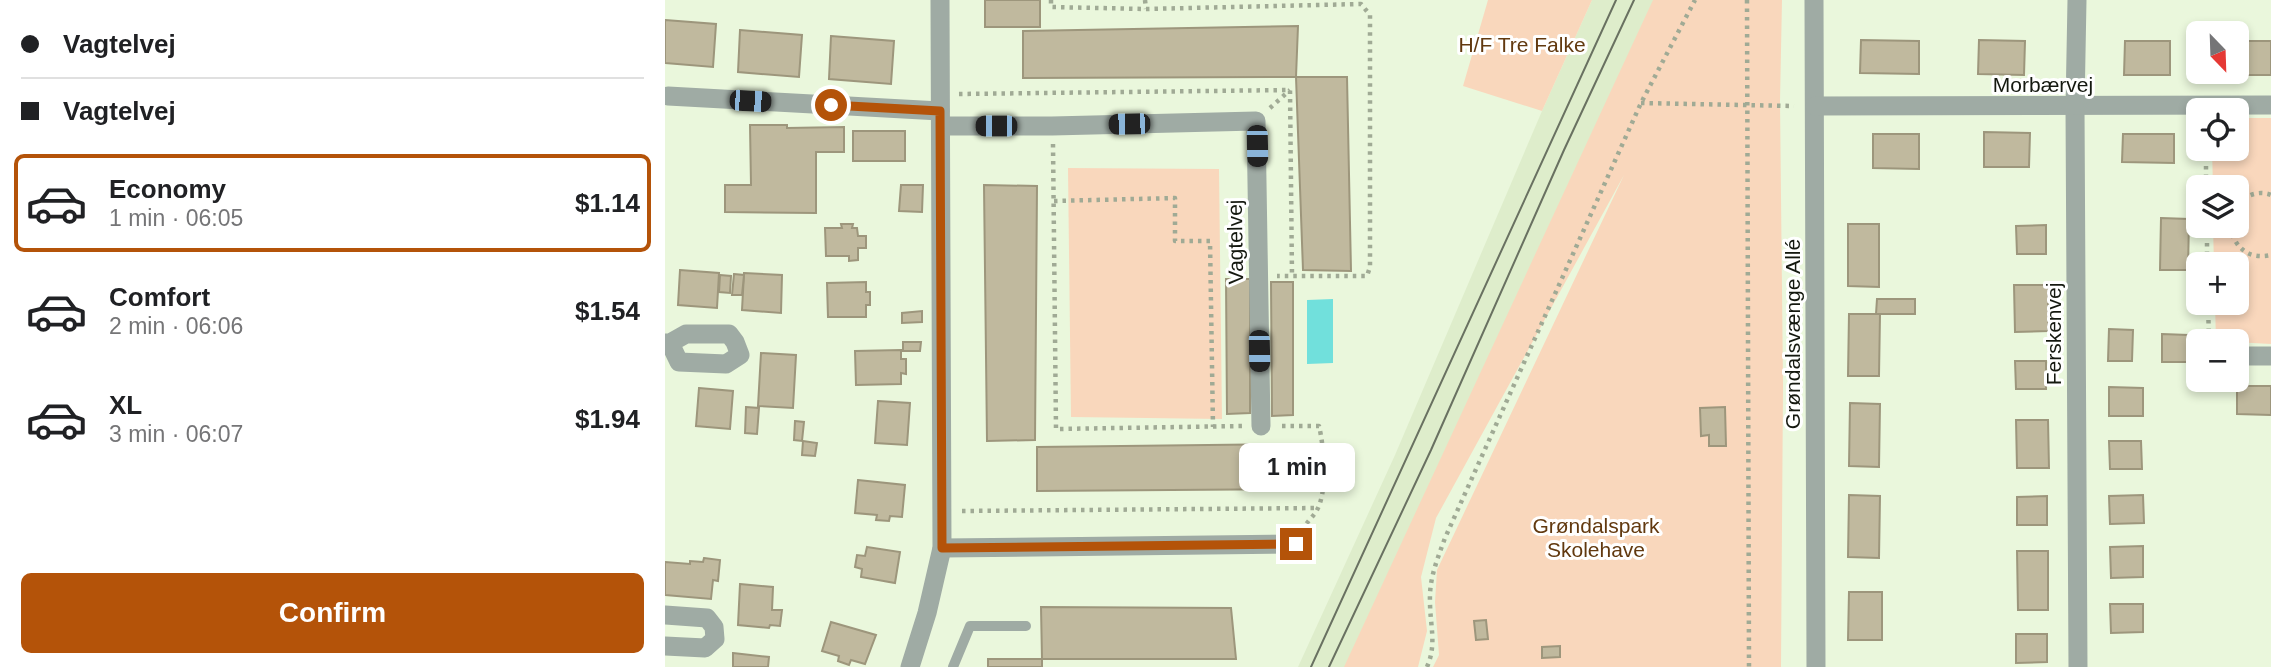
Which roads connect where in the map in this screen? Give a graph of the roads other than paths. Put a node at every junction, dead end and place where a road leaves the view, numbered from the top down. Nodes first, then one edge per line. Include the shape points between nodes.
1 (940, 0) edge
2 (1814, 0) edge
3 (2077, 0) edge
4 (668, 96) dead end
5 (2271, 105) edge
6 (1815, 106) junction
7 (2075, 107) junction
8 (941, 118) junction
9 (2249, 356) edge
10 (2271, 356) edge
11 (1261, 426) road end
12 (1296, 544) road end
13 (942, 548) junction
14 (665, 615) edge
15 (1026, 626) dead end
16 (665, 646) edge
17 (910, 667) edge
18 (953, 667) edge
19 (1816, 667) edge
20 (2078, 667) edge

1 - 8 street
2 - 6 street, Grøndalsvænge Allé
3 - 7 street, Ferskenvej
4 - 8 street, Vagtelvej
5 - 7 street, Morbærvej
6 - 7 street, Morbærvej
6 - 19 street, Grøndalsvænge Allé
7 - 20 street, Ferskenvej
8 - 11 street, Vagtelvej via 1052,126 1256,121
8 - 13 street
9 - 10 street
12 - 13 street
13 - 17 street
14 - 16 street via 707,618 715,639 705,648
15 - 18 lane via 969,626

